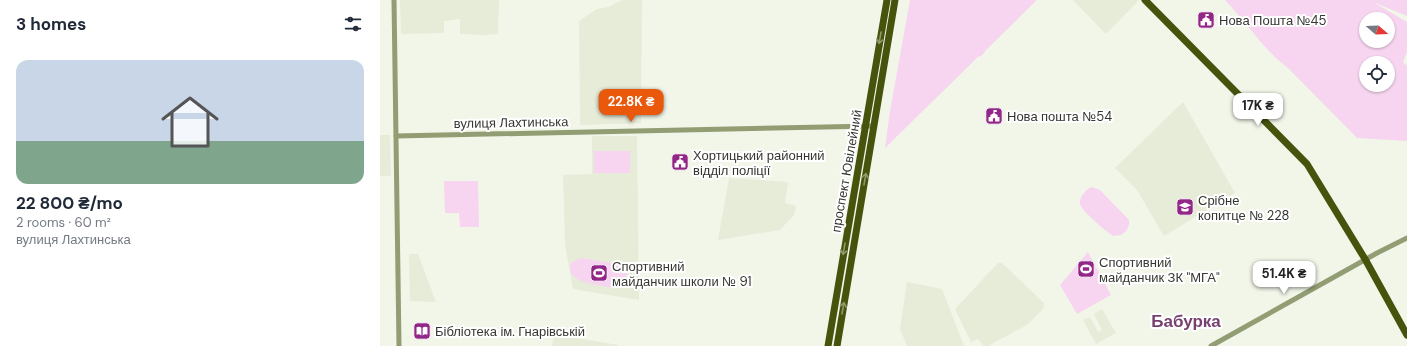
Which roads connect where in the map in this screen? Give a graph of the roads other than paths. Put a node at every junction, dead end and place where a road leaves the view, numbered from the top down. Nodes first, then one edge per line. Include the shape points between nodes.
1 (394, 0) edge
2 (887, 0) edge
3 (895, 0) edge
4 (1145, 0) edge
5 (865, 126) junction
6 (874, 126) junction
7 (396, 136) junction
8 (1407, 238) edge
9 (1365, 260) junction
10 (1407, 335) edge
11 (399, 346) edge
12 (828, 346) edge
13 (837, 346) edge
14 (1211, 346) edge

1 - 7 street
2 -> 5 main road, проспект Ювілейний
3 - 6 main road, проспект Ювілейний
4 - 9 main road via 1308,164
5 - 6 street, вулиця Лахтинська
5 - 7 street, вулиця Лахтинська
5 -> 12 main road, проспект Ювілейний
13 -> 6 main road, проспект Ювілейний
7 - 11 street
8 - 9 street
9 - 10 main road
9 - 14 street

